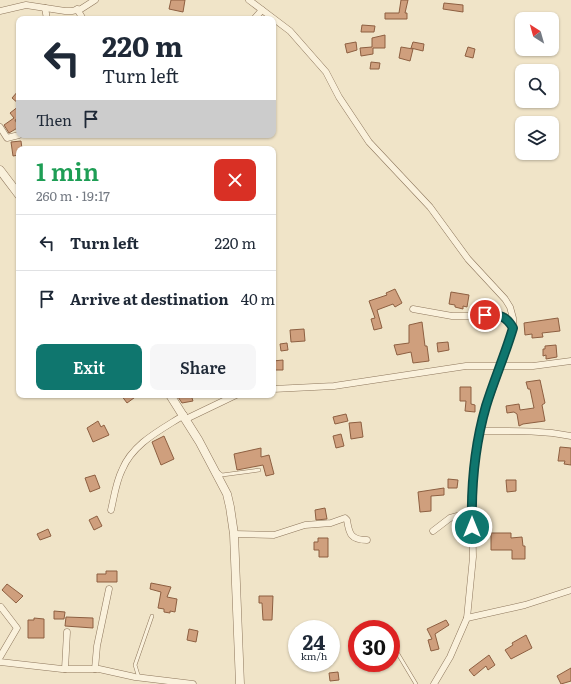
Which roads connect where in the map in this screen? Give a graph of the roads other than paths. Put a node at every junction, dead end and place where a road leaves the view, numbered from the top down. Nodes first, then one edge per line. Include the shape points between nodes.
1 (95, 0) edge
2 (249, 0) edge
3 (45, 8) junction
4 (77, 10) junction
5 (262, 10) junction
6 (0, 11) edge
7 (46, 16) edge
8 (81, 16) edge
9 (257, 16) edge
10 (270, 16) edge
11 (276, 20) edge
12 (0, 127) edge
13 (16, 136) edge
14 (0, 170) edge
15 (16, 191) edge
16 (413, 308) dead end
17 (513, 328) junction
18 (571, 361) edge
19 (500, 366) junction
20 (276, 389) edge
21 (172, 398) edge
22 (229, 398) edge
23 (185, 417) junction
24 (480, 431) junction
25 (571, 436) edge
26 (213, 469) junction
27 (259, 470) dead end
28 (111, 510) dead end
29 (472, 512) junction
30 (433, 531) dead end
31 (234, 534) junction
32 (367, 540) dead end
33 (109, 589) dead end
34 (571, 590) edge
35 (1, 607) edge
36 (152, 616) dead end
37 (467, 618) junction
38 (67, 632) dead end
39 (0, 657) edge
40 (400, 657) edge
41 (0, 662) edge
42 (65, 669) junction
43 (95, 669) junction
44 (139, 678) junction
45 (193, 684) edge
46 (240, 684) edge
47 (416, 684) edge
48 (434, 684) edge

1 - 4 street
2 - 5 street
3 - 4 street via 65,12
3 - 6 street via 26,5
3 - 7 street
4 - 8 street
5 - 9 street
5 - 10 street
11 - 17 street via 290,31 326,72 339,97 369,142 430,207 468,259 505,299 510,307
12 - 13 street via 8,138
14 - 15 street
16 - 17 street via 452,316 504,316
17 - 19 street
18 - 19 street via 533,366
19 - 20 street via 466,366 334,386
19 - 24 street
21 - 23 street
22 - 23 street
23 - 26 street
23 - 28 street via 150,436 132,456 122,469
24 - 25 street via 521,431
24 - 29 street
26 - 27 lane via 222,475
26 - 31 street via 227,494
29 - 30 street via 457,515
29 - 37 street via 473,557
31 - 32 street via 274,535 306,525 331,523 345,518 348,531 354,538
31 - 46 street
33 - 43 street
34 - 37 street via 525,605
35 - 39 street via 17,628
36 - 44 lane via 134,665
37 - 48 street via 450,657
38 - 42 street
40 - 47 lane
41 - 42 street
42 - 43 street
43 - 44 street
44 - 45 street

